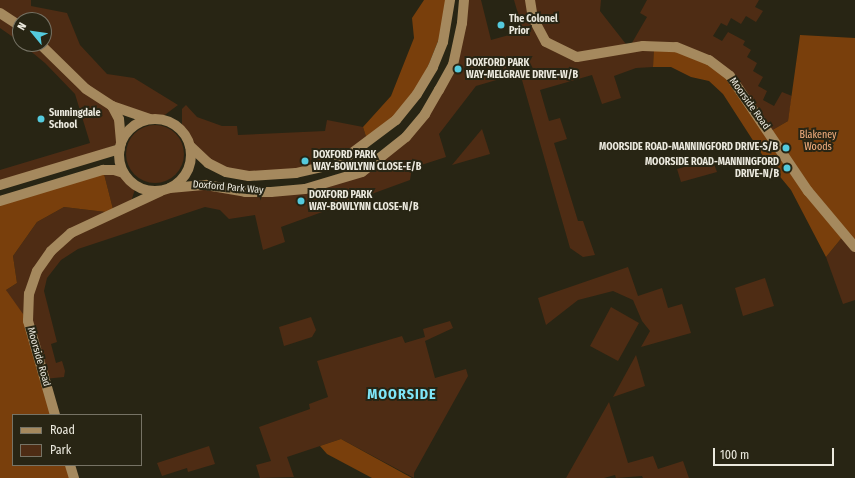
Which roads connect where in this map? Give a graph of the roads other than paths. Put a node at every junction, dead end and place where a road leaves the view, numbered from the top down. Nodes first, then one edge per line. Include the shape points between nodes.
1 (450, 0) edge
2 (464, 0) edge
3 (530, 0) edge
4 (0, 13) edge
5 (12, 21) edge
6 (48, 52) edge
7 (112, 106) junction
8 (150, 119) junction
9 (120, 146) junction
10 (190, 146) junction
11 (124, 173) junction
12 (0, 185) edge
13 (136, 186) junction
14 (166, 189) junction
15 (0, 201) edge
16 (129, 206) junction
17 (855, 247) edge
18 (55, 414) edge
19 (70, 466) edge
20 (74, 478) edge

1 - 10 main road, Doxford Park Way via 443,42 433,67 417,94 396,120 348,156 321,167 296,173 249,176 226,172 214,166
2 - 14 main road, Doxford Park Way via 453,65 425,114 406,138 362,172 306,189 245,192 206,185
3 - 17 main road, Moorside Road via 533,18 546,42 577,57 643,46 676,47 709,60 730,76 808,191
4 - 5 main road
6 - 7 main road, Doxford Park Way via 86,89
7 - 8 main road, Doxford Park Way
7 - 9 main road via 119,119
8 - 9 main road via 138,123 126,133
8 - 10 main road, Doxford Park Way via 174,124 187,137
9 - 11 main road via 119,160
9 - 12 main road
10 - 14 main road, Doxford Park Way via 190,167 183,178
11 - 13 main road
11 - 15 main road via 103,170
13 - 14 main road, Doxford Park Way via 147,190
13 - 16 main road
14 - 16 main road, Moorside Road
16 - 18 main road, Moorside Road via 72,233 56,246 37,271 29,294 28,321
19 - 20 main road

